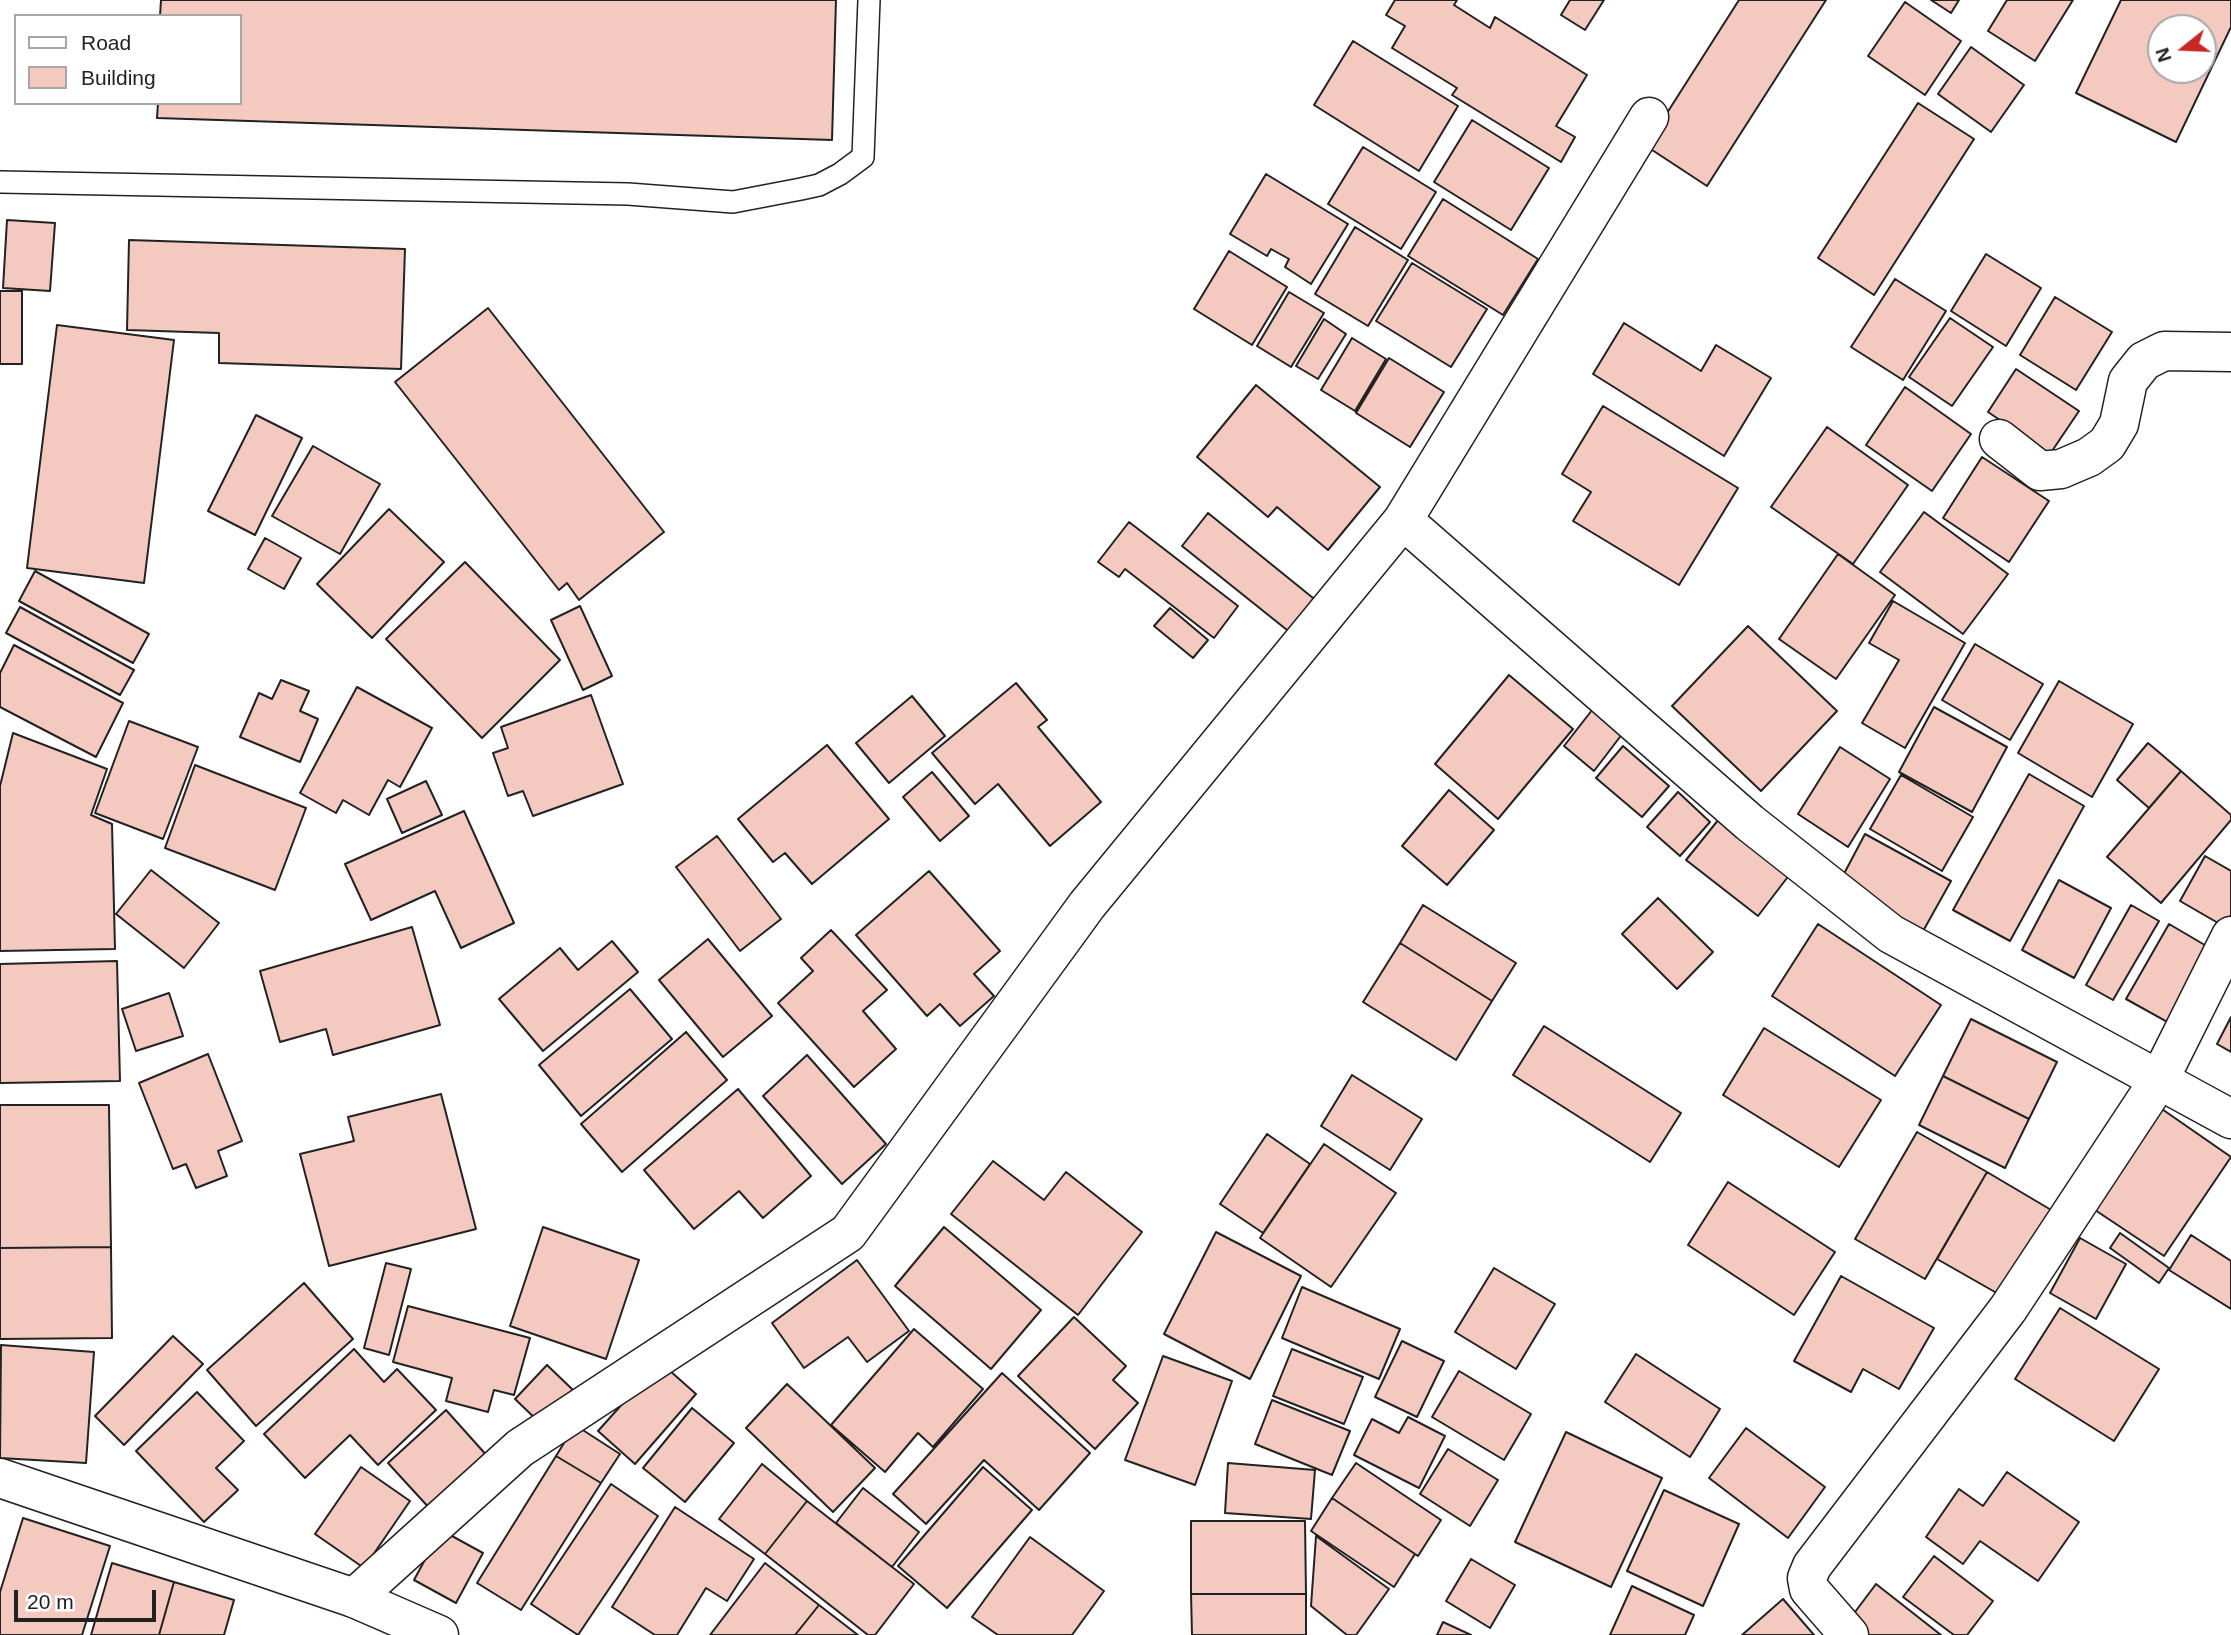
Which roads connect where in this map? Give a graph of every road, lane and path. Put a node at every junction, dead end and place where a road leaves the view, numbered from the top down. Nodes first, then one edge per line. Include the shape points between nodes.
1 (869, 0) edge
2 (1649, 117) dead end
3 (0, 182) edge
4 (2231, 352) edge
5 (1999, 439) dead end
6 (1403, 520) junction
7 (2231, 936) edge
8 (2159, 1080) junction
9 (2231, 1119) edge
10 (0, 1478) edge
11 (354, 1598) junction
12 (439, 1635) edge
13 (1850, 1635) edge

1 - 3 lane via 863,157 830,180 802,189 733,202 628,194
2 - 6 street
4 - 5 street via 2164,351 2144,361 2128,381 2119,424 2107,444 2061,469 2040,471
6 - 8 street via 1750,823 1891,934
6 - 11 street via 1087,905 848,1233 520,1448
7 - 8 street
8 - 9 street
8 - 13 street via 2008,1309 1812,1566 1807,1577 1809,1590
10 - 11 street
11 - 12 street

